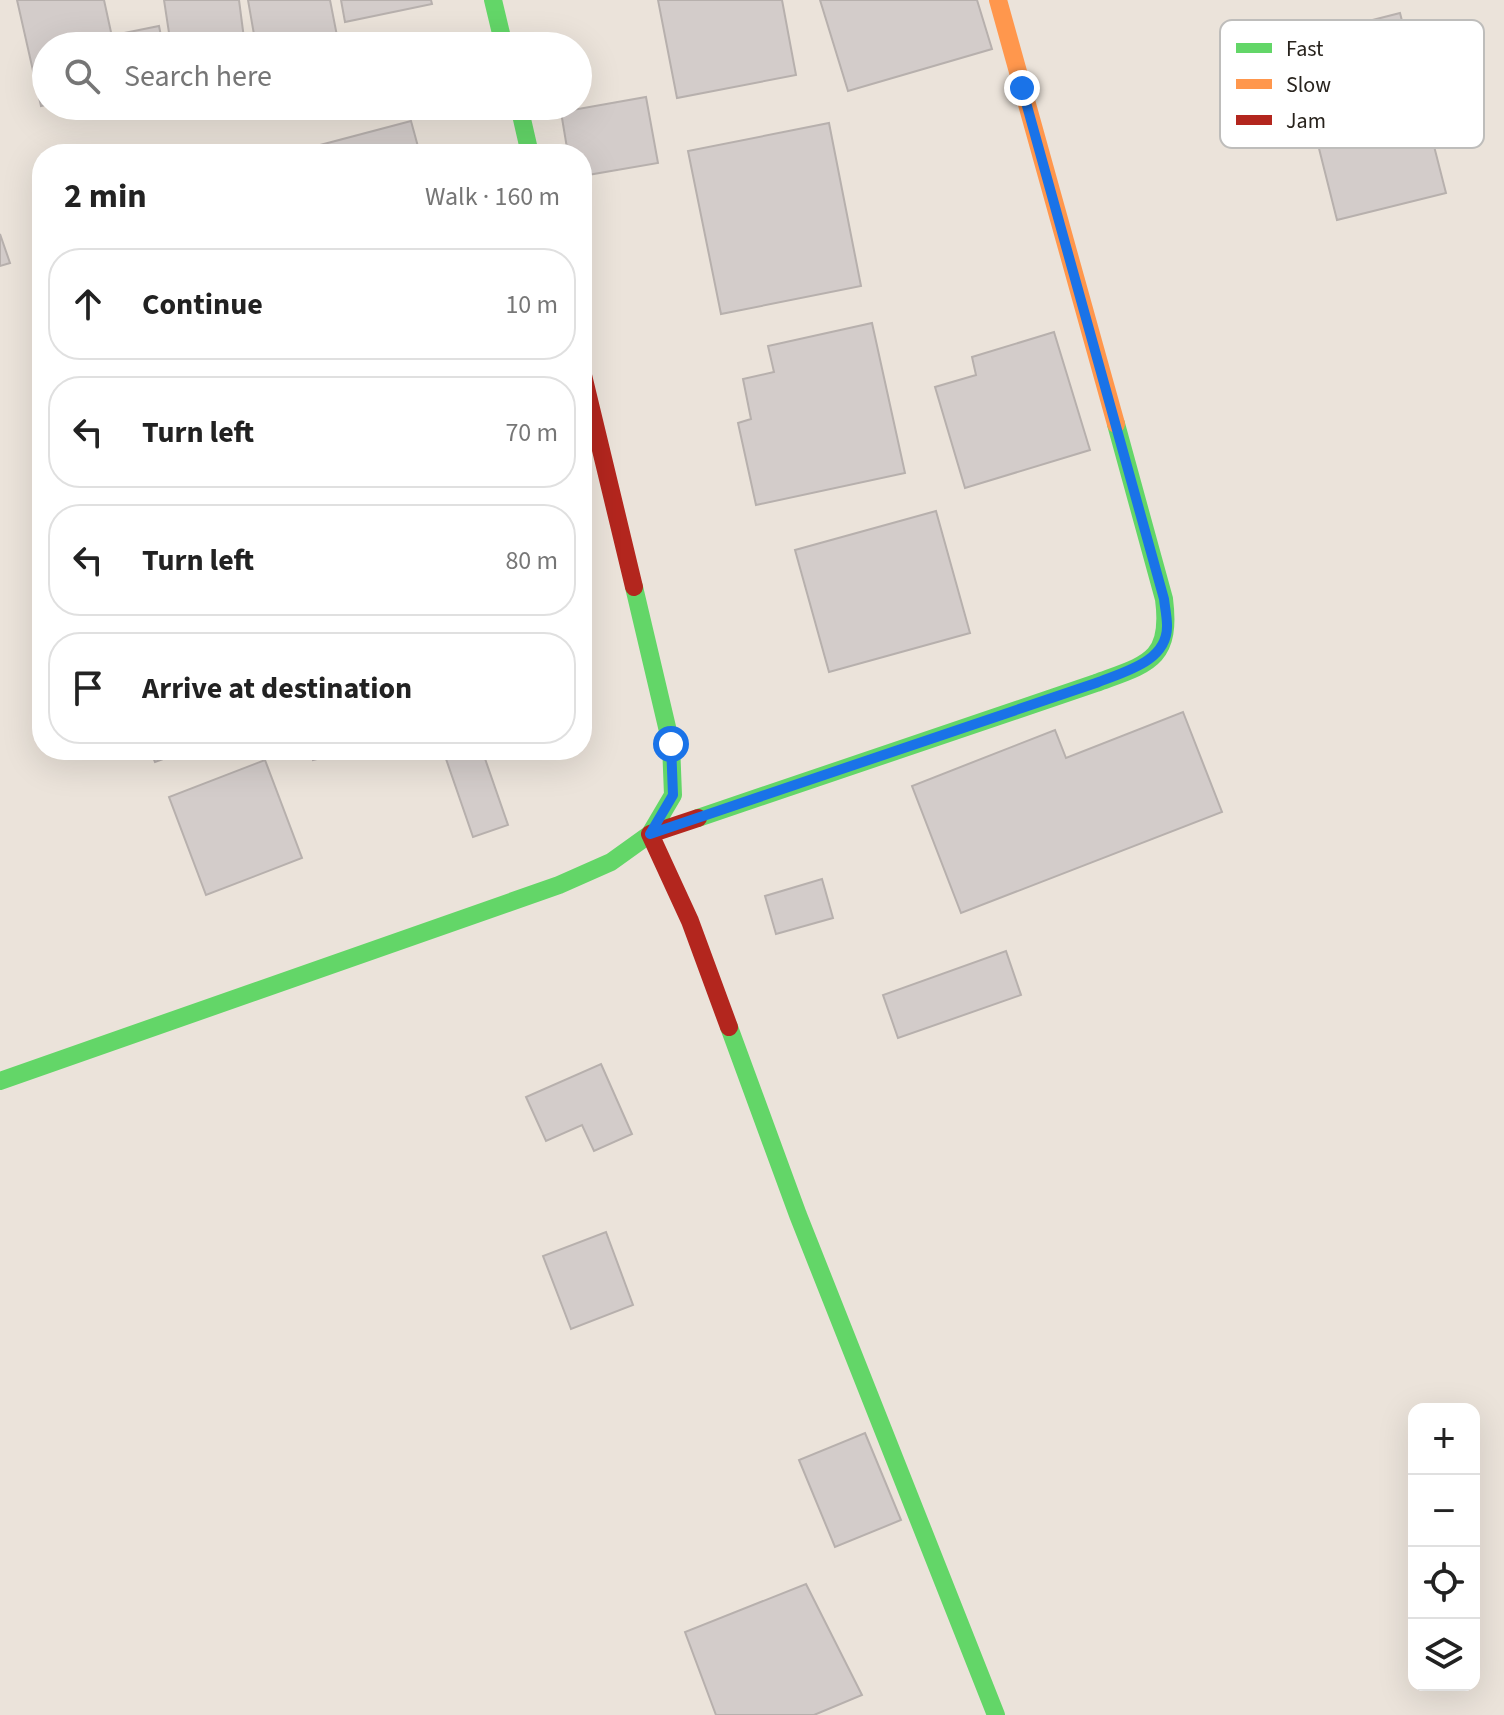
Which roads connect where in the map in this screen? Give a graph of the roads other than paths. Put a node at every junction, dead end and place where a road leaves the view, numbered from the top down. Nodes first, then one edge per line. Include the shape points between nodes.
1 (493, 0) edge
2 (998, 0) edge
3 (501, 32) edge
4 (522, 120) edge
5 (528, 144) edge
6 (592, 413) edge
7 (650, 834) junction
8 (0, 1081) edge
9 (996, 1715) edge

1 - 3 street
2 - 7 street via 1168,629 1156,655 1139,666
4 - 5 street
6 - 7 street via 671,744 673,795
7 - 8 street via 611,862 559,885
7 - 9 street via 690,921 798,1215

